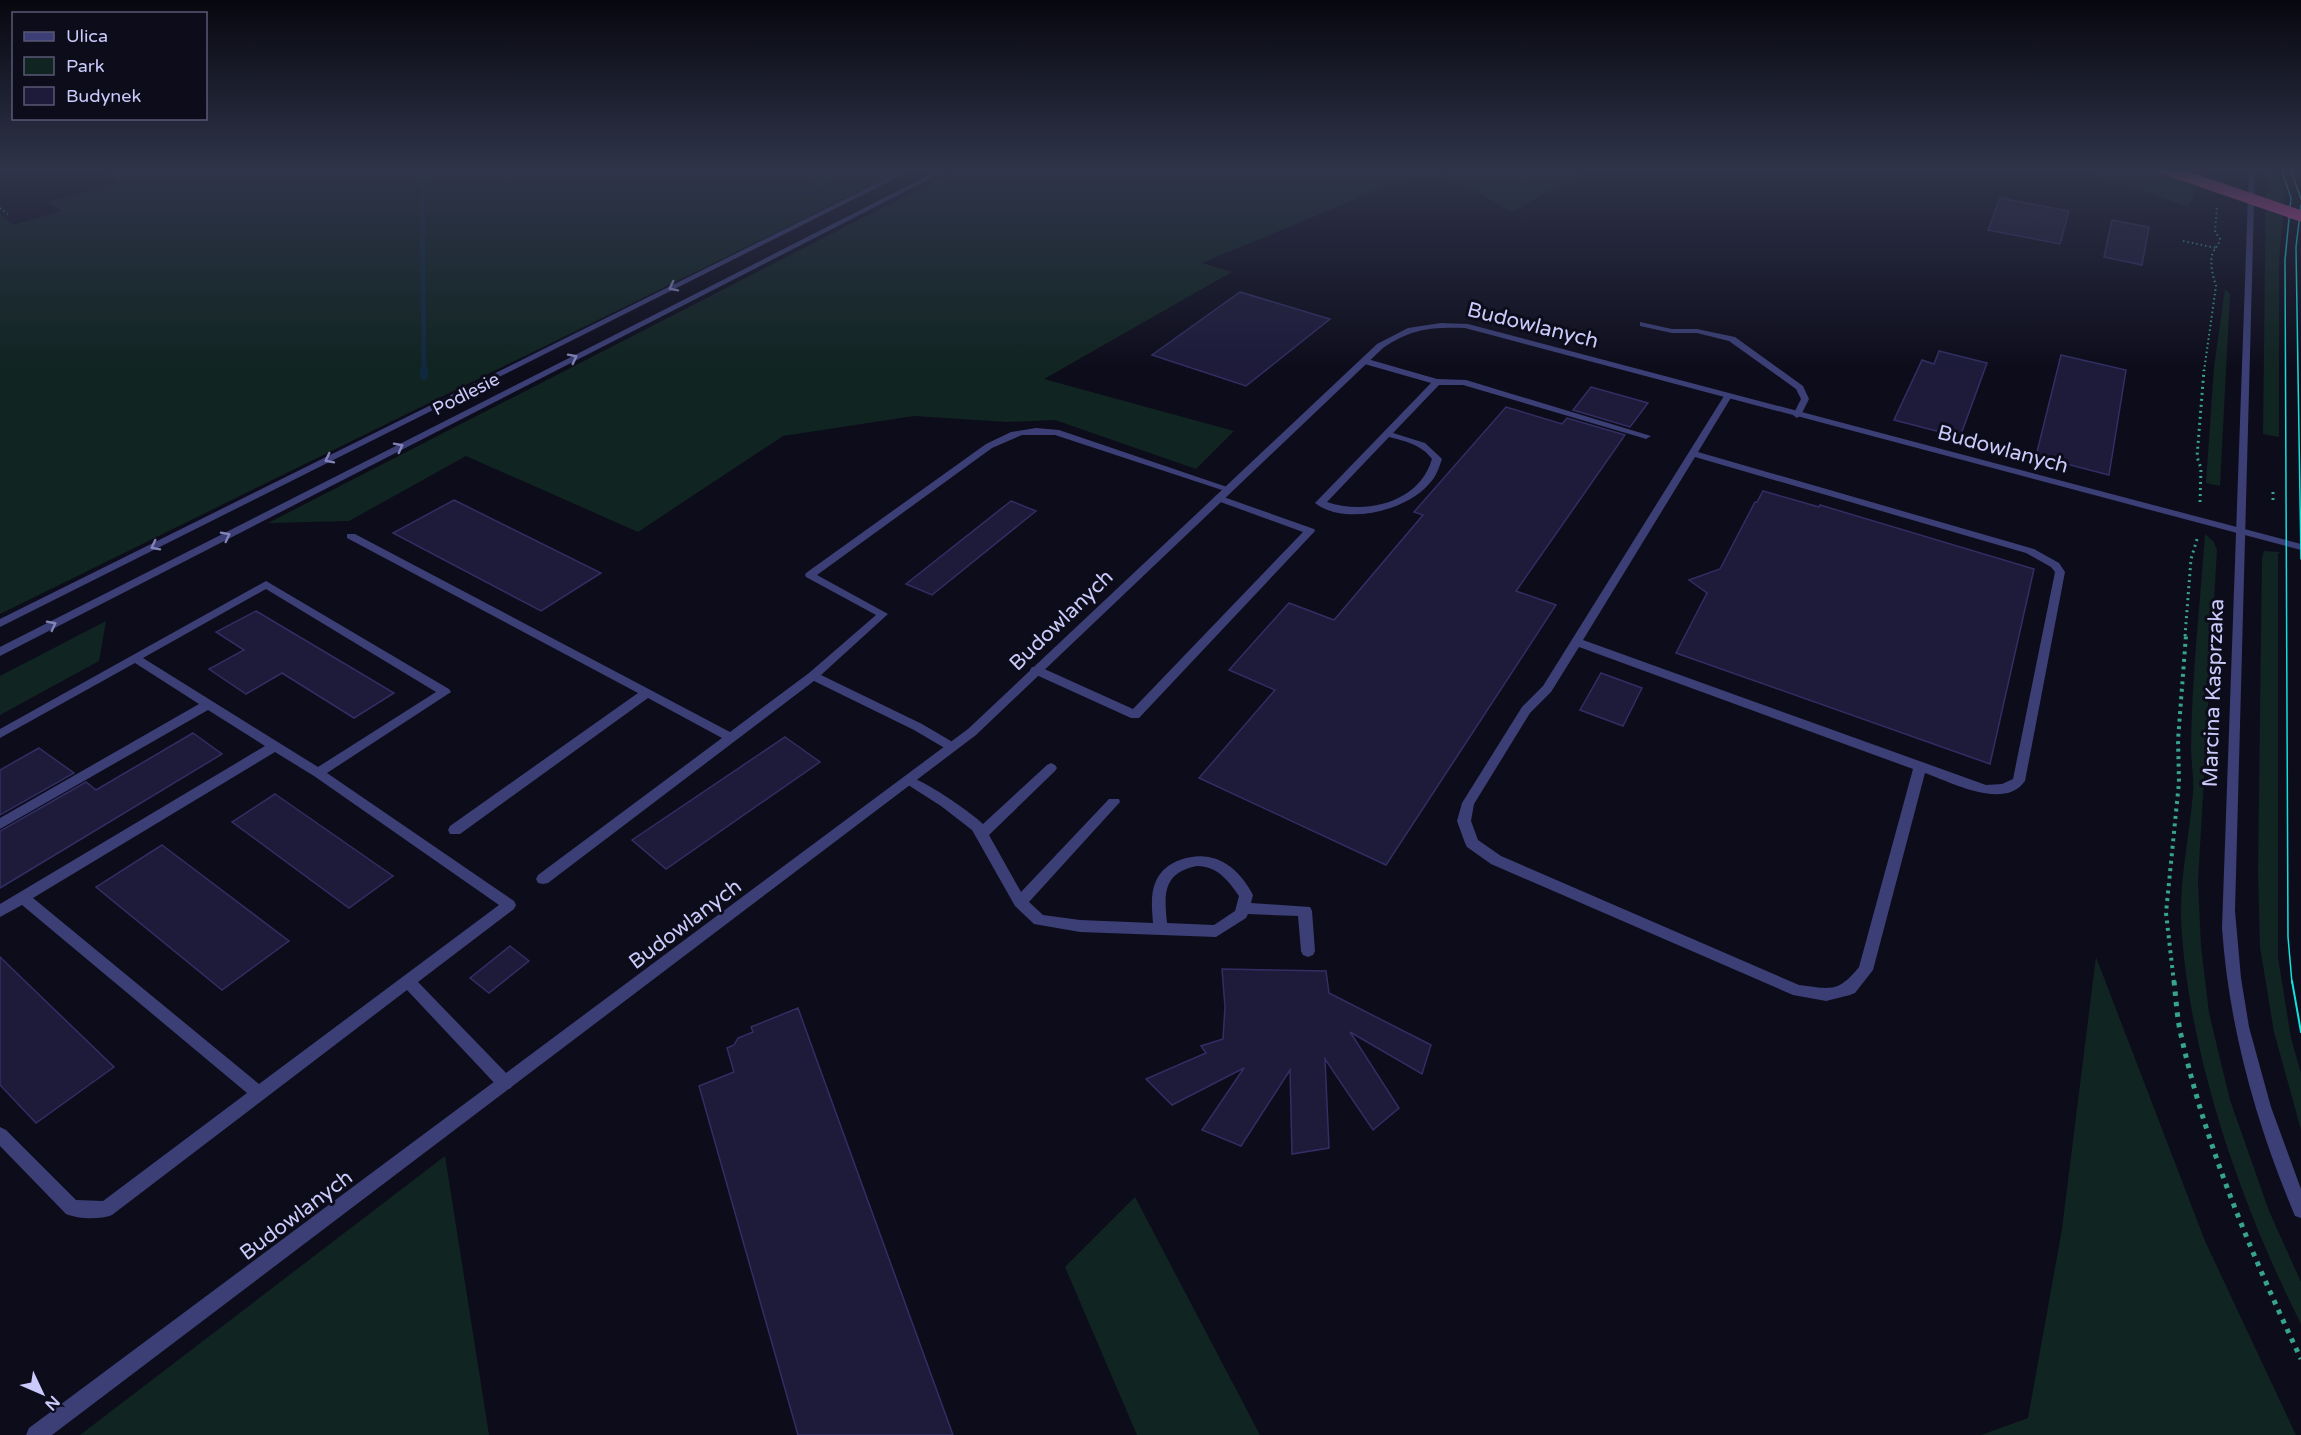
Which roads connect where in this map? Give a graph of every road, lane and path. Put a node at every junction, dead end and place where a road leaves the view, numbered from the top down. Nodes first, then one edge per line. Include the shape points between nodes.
1 (779, 235) edge
2 (817, 235) edge
3 (2217, 235) edge
4 (2250, 235) edge
5 (2183, 241) dead end
6 (2217, 248) junction
7 (1643, 324) dead end
8 (1364, 360) junction
9 (1437, 382) junction
10 (1728, 396) junction
11 (1797, 415) junction
12 (1387, 434) junction
13 (1646, 436) dead end
14 (1692, 453) junction
15 (2273, 492) dead end
16 (1223, 493) junction
17 (2273, 504) dead end
18 (2200, 509) dead end
19 (2199, 530) dead end
20 (2240, 532) junction
21 (351, 536) dead end
22 (2301, 547) edge
23 (2191, 559) joint
24 (0, 623) edge
25 (1576, 642) junction
26 (0, 652) edge
27 (135, 658) junction
28 (1036, 670) junction
29 (813, 676) junction
30 (647, 693) junction
31 (207, 705) junction
32 (0, 734) edge
33 (732, 738) junction
34 (273, 747) junction
35 (952, 747) junction
36 (1920, 767) junction
37 (1051, 768) dead end
38 (318, 773) junction
39 (909, 780) junction
40 (1114, 802) dead end
41 (0, 824) edge
42 (455, 830) dead end
43 (981, 834) junction
44 (543, 879) dead end
45 (22, 898) junction
46 (1020, 902) junction
47 (1242, 908) junction
48 (0, 912) edge
49 (1160, 929) junction
50 (1308, 951) dead end
51 (408, 981) junction
52 (505, 1083) junction
53 (258, 1094) junction
54 (0, 1135) edge
55 (2301, 1210) edge
56 (2301, 1359) edge
57 (36, 1435) edge

1 -> 24 street, Podlesie
26 -> 2 street, Podlesie
3 - 6 path
4 - 20 street, Marcina Kasprzaka
5 - 6 path
6 - 18 path via 2213,252 2216,286 2197,457 2201,468
7 - 11 street via 1732,339 1800,388 1805,399
8 - 9 street
8 - 10 street, Budowlanych via 1398,333 1415,327 1465,326
8 - 16 street, Budowlanych
9 - 12 street
9 - 13 street via 1463,382
10 - 11 street, Budowlanych
10 - 14 street
11 - 20 street, Budowlanych
12 - 12 street via 1432,451 1436,467 1422,488 1390,505 1358,511 1320,503
14 - 25 street
14 - 36 street via 2030,551 2055,565 2060,572 2019,781 1998,791 1986,790
15 - 17 path
16 - 28 street, Budowlanych
16 - 28 street via 1310,531 1135,715
16 - 29 street via 1056,432 1027,429 1007,436 810,575 883,614
19 - 23 path
20 - 22 street, Budowlanych
20 - 55 street, Marcina Kasprzaka via 2228,875 2230,949 2244,1043 2274,1143
21 - 30 street
23 - 56 path via 2178,740 2180,782 2166,913 2180,1033 2196,1095 2236,1213
25 - 36 street
25 - 36 street via 1547,689 1526,710 1468,803 1464,821 1472,843 1496,860 1798,991 1826,995 1850,989 1866,970
27 - 31 street
27 - 32 street
27 - 38 street via 266,584 445,692
28 - 35 street, Budowlanych
29 - 33 street
29 - 35 street
30 - 33 street
30 - 42 street
31 - 34 street
31 - 41 street
33 - 44 street
34 - 38 street
34 - 45 street
35 - 39 street, Budowlanych
37 - 43 street
38 - 51 street via 509,905
39 - 43 street via 977,826
39 - 52 street, Budowlanych
40 - 46 street
43 - 46 street
45 - 48 street
45 - 53 street
46 - 49 street via 1039,920
47 - 49 street via 1241,914 1216,931
47 - 49 street via 1246,895 1234,877 1218,864 1200,859 1167,874 1160,891
47 - 50 street via 1305,911
51 - 52 street
51 - 53 street
52 - 57 street, Budowlanych
53 - 54 street via 106,1209 72,1208

